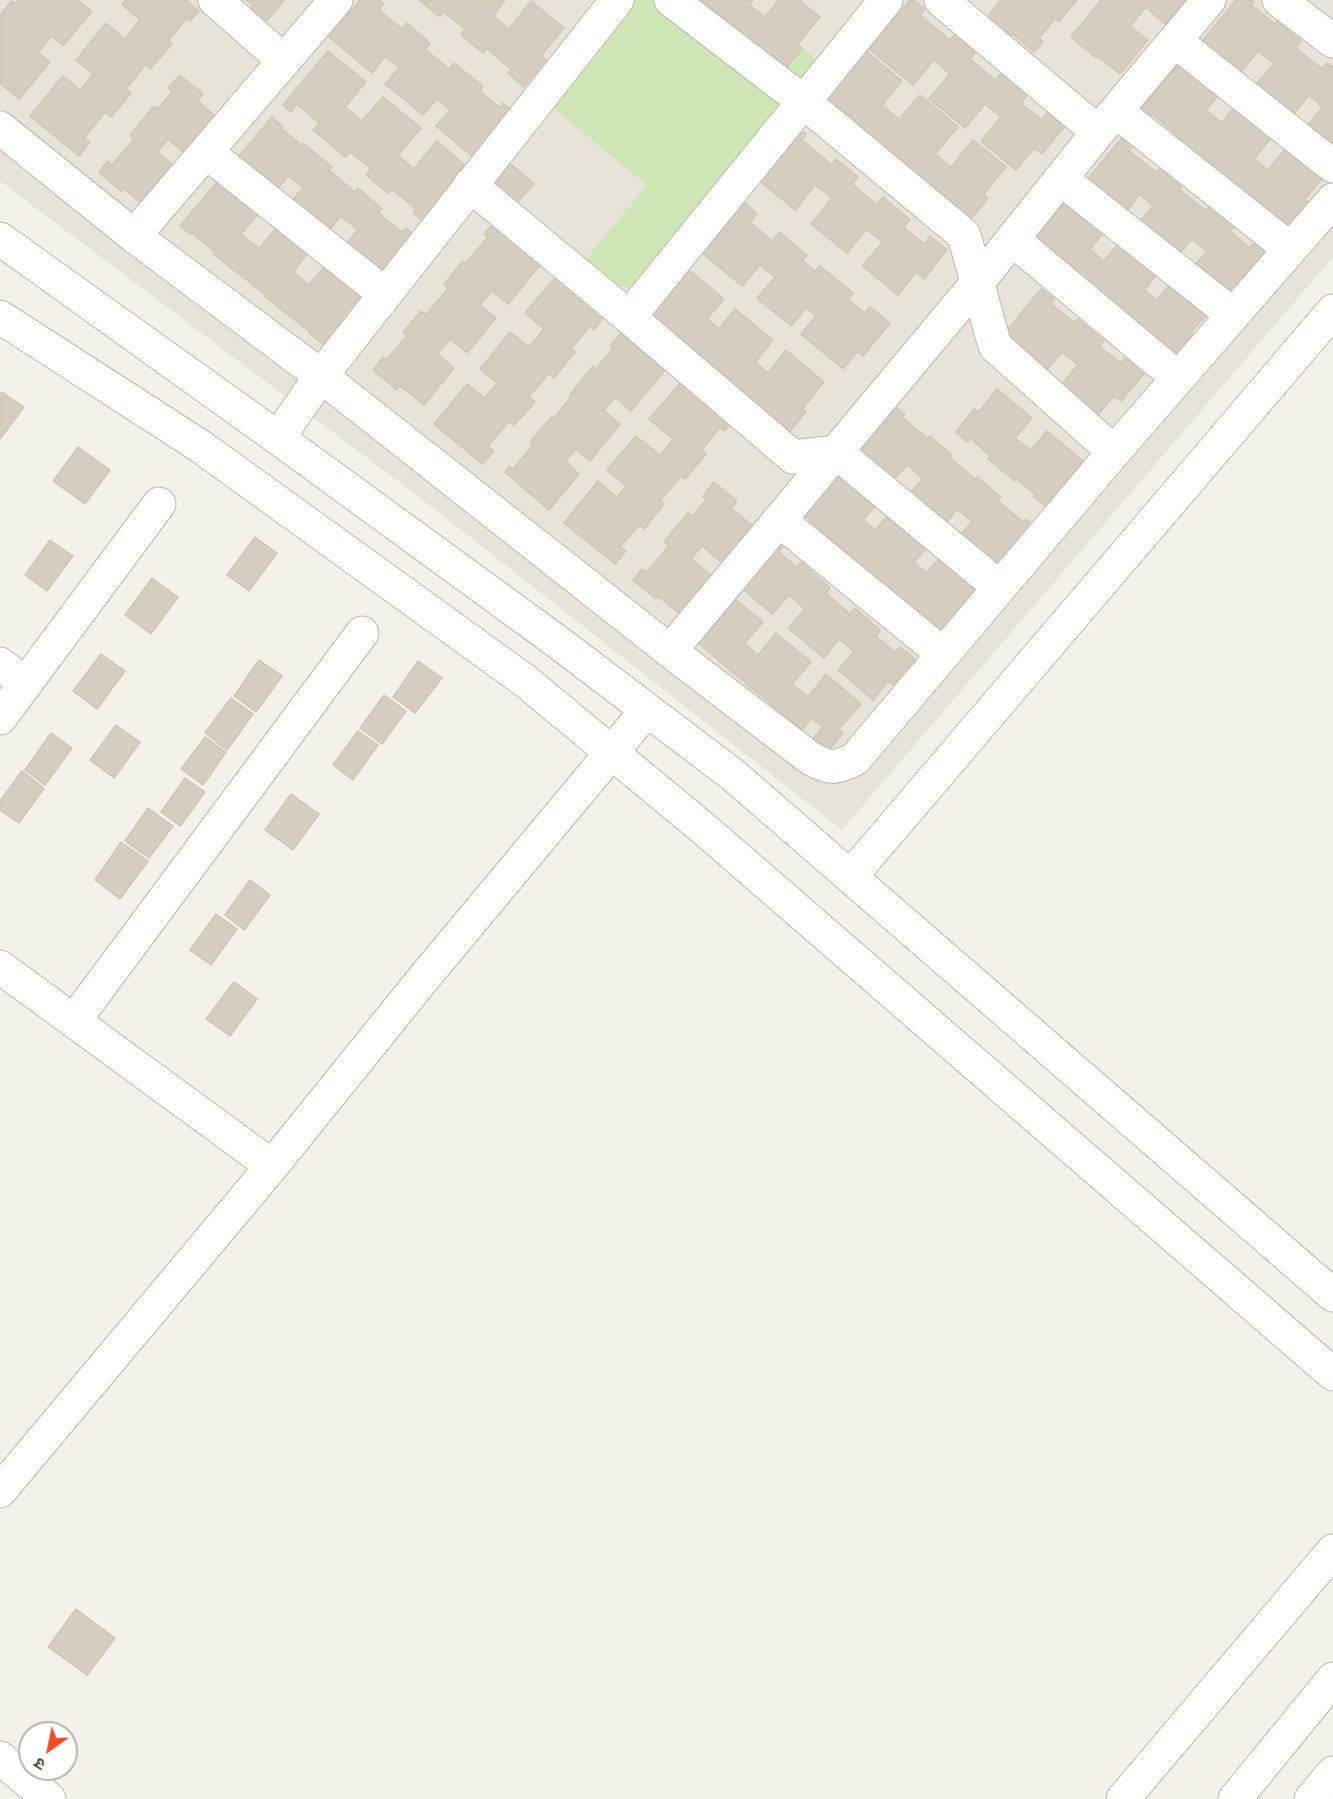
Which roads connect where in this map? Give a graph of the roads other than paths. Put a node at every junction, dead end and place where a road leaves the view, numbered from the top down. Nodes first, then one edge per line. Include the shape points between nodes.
1 (215, 0) edge
2 (336, 0) edge
3 (617, 0) edge
4 (671, 0) edge
5 (886, 0) edge
6 (941, 0) edge
7 (1209, 0) edge
8 (1280, 0) edge
9 (1175, 40) junction
10 (1333, 41) edge
11 (284, 61) junction
12 (804, 102) junction
13 (1107, 121) junction
14 (0, 128) edge
15 (206, 152) junction
16 (1333, 166) edge
17 (1060, 179) junction
18 (470, 185) junction
19 (1333, 200) edge
20 (134, 237) junction
21 (0, 239) edge
22 (1012, 239) junction
23 (1290, 249) junction
24 (978, 282) junction
25 (385, 294) junction
26 (1333, 311) edge
27 (1233, 315) junction
28 (0, 317) edge
29 (629, 317) junction
30 (321, 376) junction
31 (1178, 378) junction
32 (278, 438) junction
33 (836, 452) junction
34 (1114, 452) junction
35 (159, 504) dead end
36 (779, 520) junction
37 (999, 587) junction
38 (362, 633) dead end
39 (670, 651) junction
40 (943, 654) junction
41 (0, 664) edge
42 (26, 684) junction
43 (647, 710) junction
44 (0, 718) edge
45 (611, 752) junction
46 (850, 877) junction
47 (0, 967) edge
48 (74, 1021) junction
49 (272, 1166) junction
50 (1333, 1295) edge
51 (1333, 1374) edge
52 (0, 1491) edge
53 (1333, 1551) edge
54 (1333, 1679) edge
55 (0, 1758) edge
56 (1333, 1773) edge
57 (49, 1799) edge
58 (1123, 1799) edge
59 (1234, 1799) edge
60 (1311, 1799) edge

1 - 11 street
2 - 11 street
3 - 18 street
4 - 12 street
5 - 12 street
6 - 13 street
7 - 9 street
8 - 10 street
9 - 13 street
9 - 16 street
11 - 15 street
12 - 24 street via 964,236
12 - 29 street
13 - 17 street
13 - 23 street
14 - 20 street
15 - 20 street
15 - 25 street
17 - 22 street
17 - 27 street
18 - 25 street
18 - 29 street
19 - 23 street
20 - 30 street
21 - 32 street
22 - 24 street
22 - 31 street
23 - 27 street
24 - 33 street
24 - 34 street via 995,346
25 - 30 street
26 - 46 street
27 - 31 street
28 - 45 street via 200,446 524,680
29 - 33 street via 793,457
30 - 32 street
30 - 39 street
31 - 34 street
32 - 43 street
33 - 36 street
33 - 37 street
34 - 37 street
35 - 42 street
36 - 39 street
36 - 40 street
37 - 40 street
38 - 48 street
39 - 40 street via 825,767 842,766 855,759
41 - 42 street
42 - 44 street
43 - 45 street
43 - 46 street via 733,775
45 - 49 street
45 - 51 street
46 - 50 street
47 - 48 street
48 - 49 street
49 - 52 street
53 - 58 street
54 - 59 street
55 - 57 street
56 - 60 street

